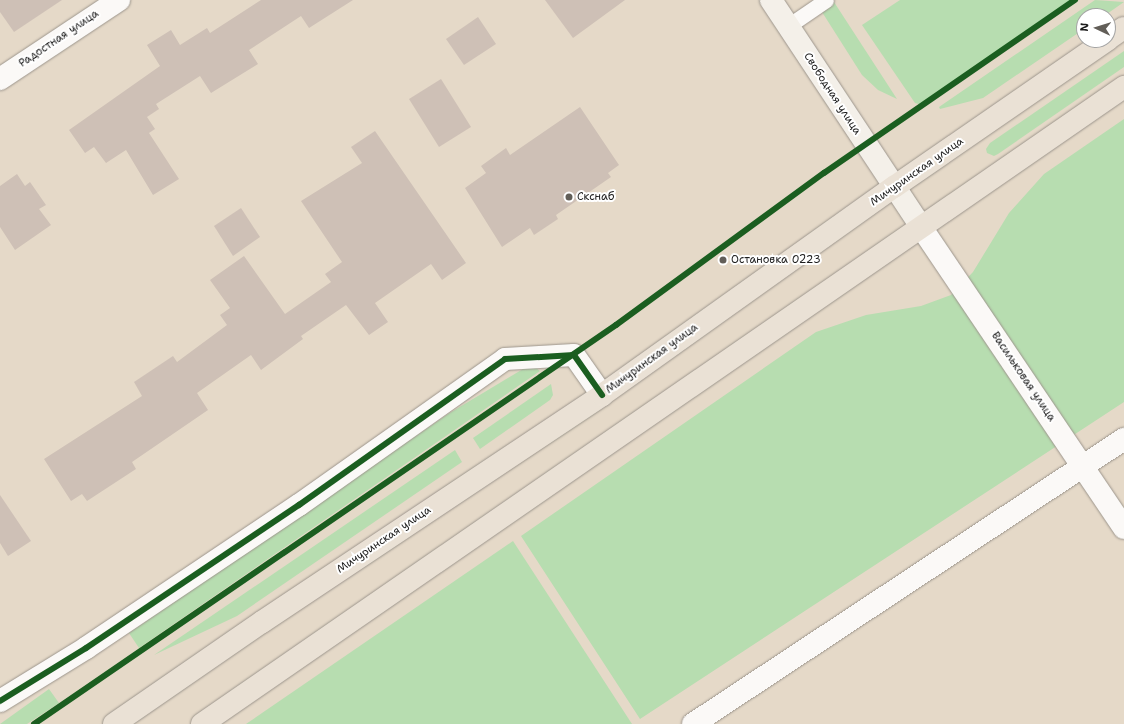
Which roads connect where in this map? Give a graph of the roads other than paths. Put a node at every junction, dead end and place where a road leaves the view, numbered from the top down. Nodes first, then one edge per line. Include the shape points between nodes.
1 (119, 0) edge
2 (771, 0) edge
3 (826, 0) edge
4 (788, 26) junction
5 (1095, 48) edge
6 (0, 79) edge
7 (1124, 87) edge
8 (894, 187) junction
9 (921, 227) junction
10 (602, 395) junction
11 (1124, 439) edge
12 (1084, 467) junction
13 (1124, 528) edge
14 (0, 702) edge
15 (114, 724) edge
16 (202, 724) edge
17 (693, 724) edge

1 - 6 street, Радостная улица
2 - 4 main road, Свободная улица
3 - 4 lane
4 - 8 main road, Свободная улица
5 - 8 main road, Мичуринская улица
7 - 9 main road
8 - 9 main road, Свободная улица
8 - 10 main road, Мичуринская улица
9 - 12 street, Васильковая улица
9 - 16 main road
10 - 14 street via 574,355 505,358 299,505 86,648
10 - 15 main road, Мичуринская улица via 268,617
11 - 12 street
12 - 13 street, Васильковая улица
12 - 17 street

